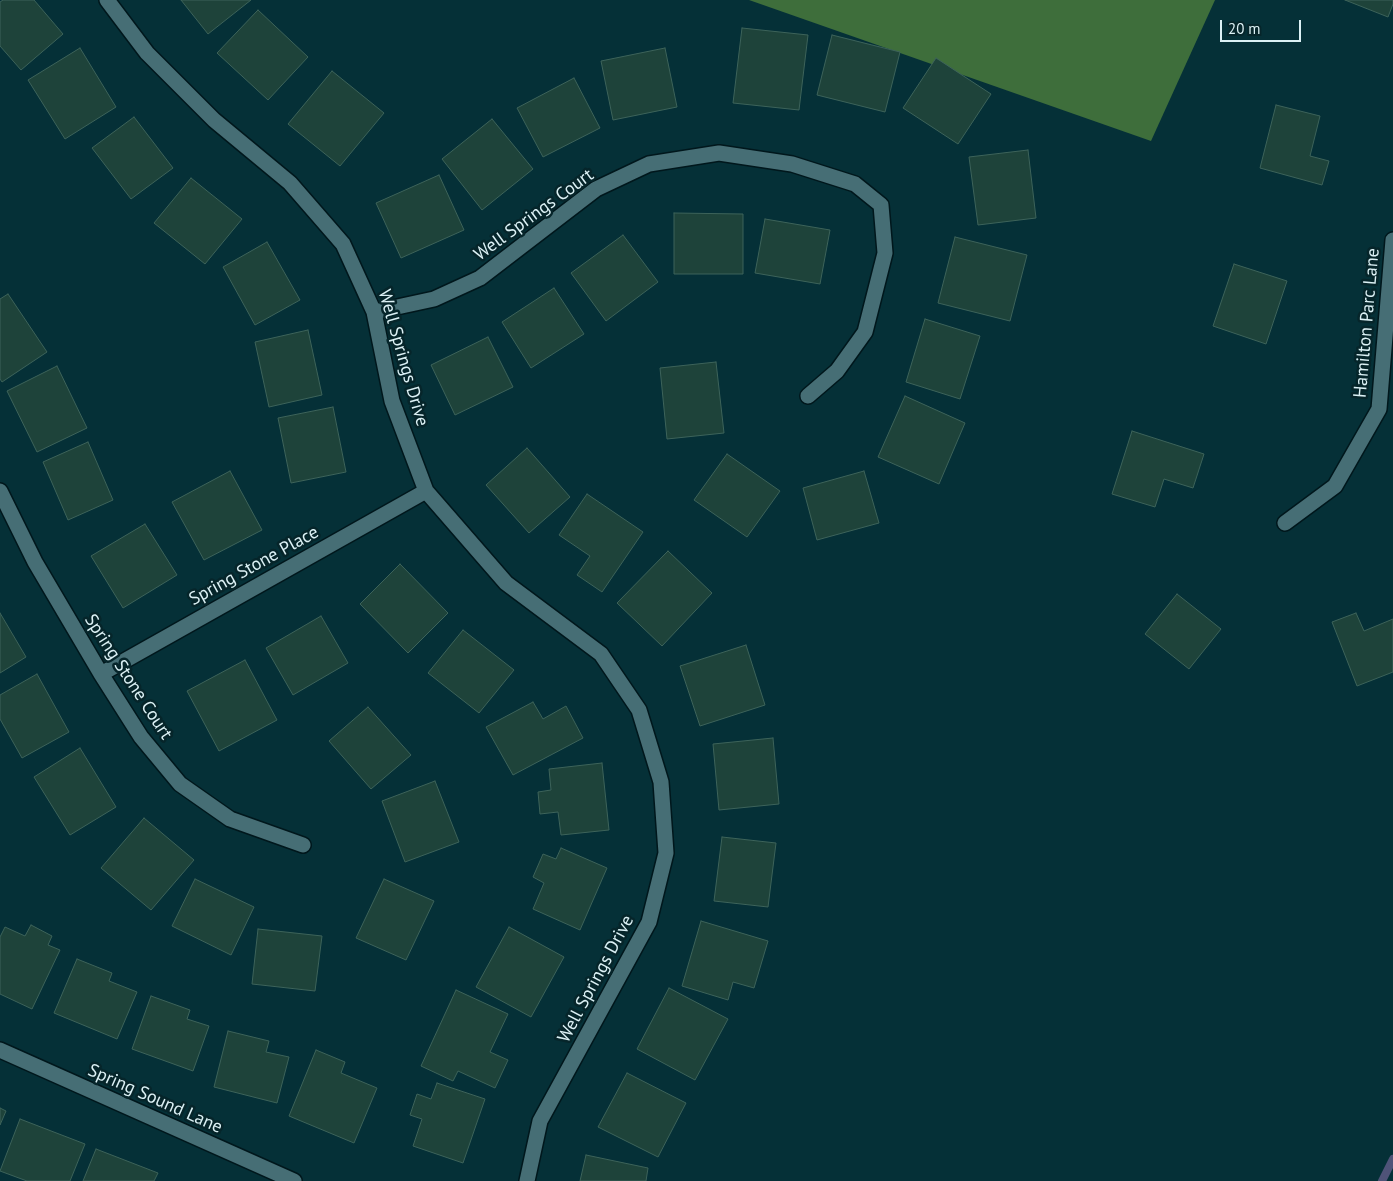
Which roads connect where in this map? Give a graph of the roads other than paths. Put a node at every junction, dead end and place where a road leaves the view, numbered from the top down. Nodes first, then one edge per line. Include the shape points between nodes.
1 (106, 0) edge
2 (1393, 240) edge
3 (374, 312) junction
4 (808, 396) dead end
5 (0, 491) edge
6 (426, 491) junction
7 (1285, 523) dead end
8 (101, 674) junction
9 (303, 845) dead end
10 (0, 1050) edge
11 (294, 1181) edge
12 (527, 1181) edge

1 - 3 street, Well Springs Drive via 148,53 214,120 290,183 343,244
2 - 7 street, Hamilton Parc Lane via 1379,409 1335,486
3 - 4 street, Well Springs Court via 434,299 480,278 596,189 649,164 719,153 792,164 855,184 881,205 884,253 865,332 837,371
3 - 6 street, Well Springs Drive via 392,401
5 - 8 street, Spring Stone Court via 35,562
6 - 8 street, Spring Stone Place
6 - 12 street, Well Springs Drive via 506,583 602,654 638,710 661,782 666,853 649,922 540,1121
8 - 9 street, Spring Stone Court via 141,737 180,784 230,819
10 - 11 street, Spring Sound Lane

